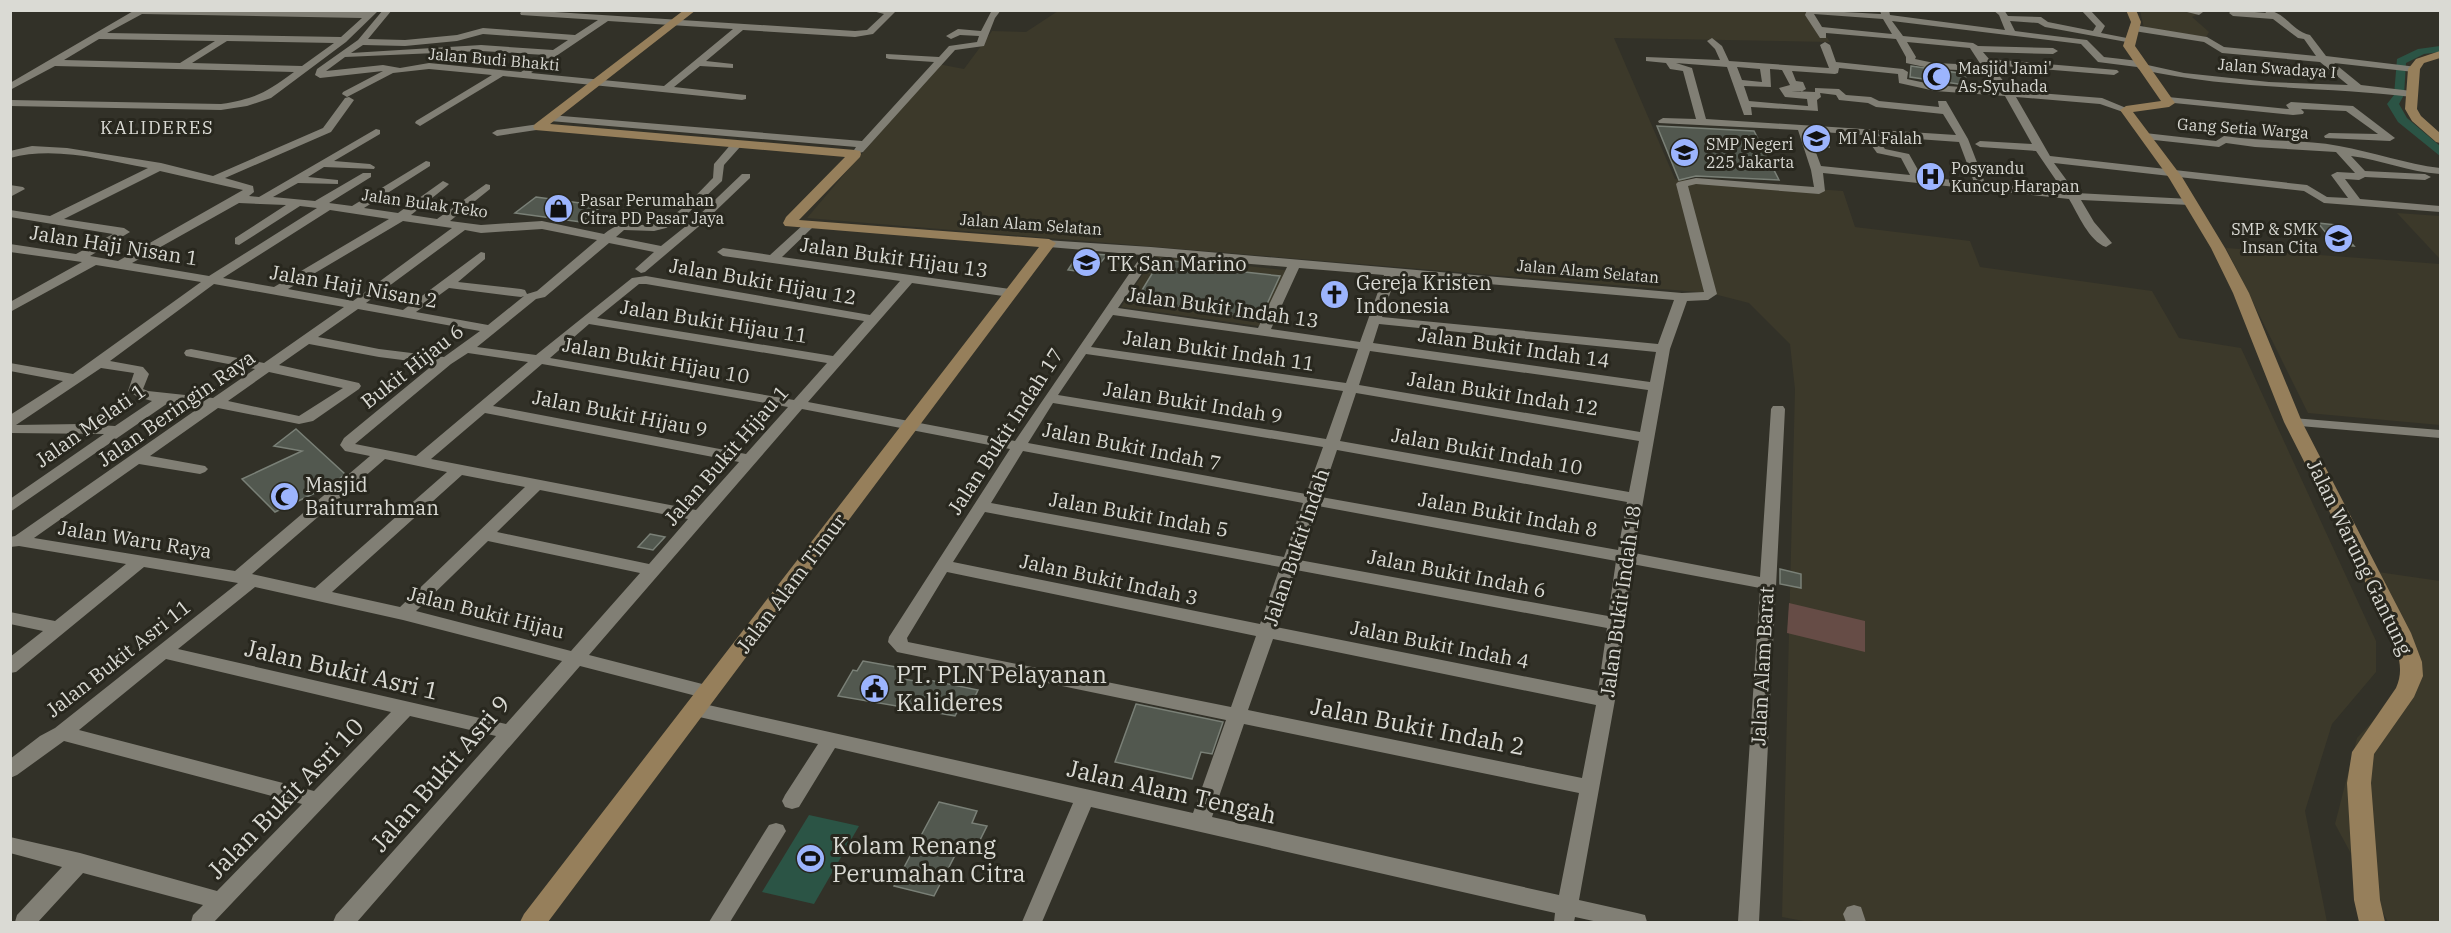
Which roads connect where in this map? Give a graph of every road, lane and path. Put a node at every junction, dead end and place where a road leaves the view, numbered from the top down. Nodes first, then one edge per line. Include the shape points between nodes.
1 (388, 10) edge
2 (691, 10) edge
3 (873, 10) edge
4 (997, 10) edge
5 (2085, 10) edge
6 (2131, 10) edge
7 (2183, 10) edge
8 (142, 11) edge
9 (892, 11) edge
10 (1811, 11) edge
11 (2199, 12) edge
12 (372, 13) edge
13 (524, 13) dead end
14 (2233, 13) dead end
15 (2272, 13) edge
16 (2001, 14) edge
17 (1881, 16) edge
18 (607, 18) junction
19 (675, 22) junction
20 (741, 27) junction
21 (2134, 28) junction
22 (505, 32) junction
23 (2012, 33) junction
24 (984, 34) junction
25 (2096, 34) junction
26 (96, 36) junction
27 (951, 36) dead end
28 (1823, 37) junction
29 (578, 38) junction
30 (1900, 38) junction
31 (225, 39) junction
32 (343, 40) junction
33 (1712, 40) dead end
34 (2129, 41) junction
35 (361, 42) junction
36 (482, 48) junction
37 (1976, 49) junction
38 (2054, 51) dead end
39 (555, 53) junction
40 (2440, 54) edge
41 (349, 56) dead end
42 (889, 56) dead end
43 (2323, 58) junction
44 (1649, 59) dead end
45 (940, 60) junction
46 (1670, 60) junction
47 (1909, 61) junction
48 (56, 63) junction
49 (698, 63) junction
50 (1728, 63) junction
51 (1833, 65) junction
52 (1986, 65) junction
53 (182, 66) junction
54 (730, 66) dead end
55 (1764, 66) junction
56 (1786, 68) junction
57 (2142, 68) junction
58 (2411, 68) junction
59 (305, 69) junction
60 (1812, 69) junction
61 (390, 71) junction
62 (526, 72) dead end
63 (1903, 72) junction
64 (502, 73) junction
65 (595, 83) junction
66 (1738, 83) junction
67 (10, 87) edge
68 (1929, 87) junction
69 (2357, 87) junction
70 (665, 90) junction
71 (2005, 92) junction
72 (1814, 93) junction
73 (2412, 94) junction
74 (741, 97) dead end
75 (2168, 100) junction
76 (10, 103) edge
77 (1745, 104) junction
78 (1814, 109) junction
79 (2126, 110) junction
80 (1946, 111) junction
81 (549, 118) junction
82 (1663, 122) dead end
83 (420, 123) dead end
84 (1702, 123) junction
85 (1752, 124) junction
86 (539, 127) junction
87 (652, 127) junction
88 (1802, 128) junction
89 (1822, 129) junction
90 (376, 132) dead end
91 (1867, 132) junction
92 (497, 133) dead end
93 (641, 136) junction
94 (2145, 136) junction
95 (2329, 136) dead end
96 (1963, 139) junction
97 (2440, 139) edge
98 (1980, 144) dead end
99 (736, 145) junction
100 (860, 149) junction
101 (2340, 150) junction
102 (2043, 154) junction
103 (10, 155) edge
104 (322, 164) junction
105 (426, 164) dead end
106 (161, 166) junction
107 (1818, 169) junction
108 (2440, 171) edge
109 (2172, 172) junction
110 (2362, 174) junction
111 (746, 176) dead end
112 (2440, 178) edge
113 (214, 179) junction
114 (296, 179) junction
115 (1918, 180) junction
116 (334, 182) dead end
117 (443, 184) dead end
118 (486, 187) dead end
119 (1981, 187) junction
120 (10, 188) edge
121 (10, 194) edge
122 (2073, 196) junction
123 (237, 199) junction
124 (261, 200) junction
125 (297, 202) junction
126 (2190, 202) junction
127 (2356, 202) junction
128 (323, 206) junction
129 (2440, 209) edge
130 (354, 210) junction
131 (10, 213) edge
132 (402, 217) junction
133 (57, 221) junction
134 (441, 222) junction
135 (463, 226) junction
136 (808, 226) junction
137 (607, 239) junction
138 (238, 241) dead end
139 (1048, 243) junction
140 (2106, 243) dead end
141 (10, 248) edge
142 (662, 250) junction
143 (1150, 251) junction
144 (723, 252) dead end
145 (481, 256) dead end
146 (77, 259) junction
147 (773, 259) junction
148 (93, 261) junction
149 (1295, 263) junction
150 (119, 265) junction
151 (1391, 272) junction
152 (644, 275) junction
153 (908, 279) junction
154 (211, 280) junction
155 (447, 284) junction
156 (276, 291) junction
157 (1010, 293) junction
158 (526, 295) junction
159 (1682, 297) junction
160 (354, 305) junction
161 (12, 307) edge
162 (1111, 311) junction
163 (404, 315) junction
164 (586, 320) junction
165 (873, 320) junction
166 (1374, 320) junction
167 (490, 329) junction
168 (1263, 332) junction
169 (305, 339) junction
170 (1365, 346) junction
171 (466, 349) junction
172 (1663, 349) junction
173 (1083, 350) junction
174 (191, 354) dead end
175 (538, 359) junction
176 (836, 360) junction
177 (446, 361) junction
178 (99, 363) junction
179 (11, 367) edge
180 (267, 367) junction
181 (76, 379) junction
182 (1657, 387) junction
183 (1351, 388) junction
184 (1049, 398) junction
185 (164, 399) junction
186 (216, 403) junction
187 (798, 405) junction
188 (481, 408) junction
189 (1778, 409) dead end
190 (10, 422) edge
191 (2293, 422) junction
192 (910, 426) junction
193 (10, 429) edge
194 (118, 431) junction
195 (2440, 434) edge
196 (1648, 438) junction
197 (1331, 444) junction
198 (1019, 446) junction
199 (382, 454) junction
200 (138, 459) junction
201 (750, 459) junction
202 (419, 462) junction
203 (200, 469) dead end
204 (458, 470) junction
205 (536, 486) junction
206 (1635, 498) junction
207 (1312, 501) junction
208 (980, 506) junction
209 (10, 507) edge
210 (700, 516) junction
211 (485, 535) junction
212 (15, 542) edge
213 (1624, 555) junction
214 (142, 560) junction
215 (1290, 563) junction
216 (943, 566) junction
217 (652, 570) junction
218 (245, 578) junction
219 (1766, 584) junction
220 (318, 595) junction
221 (403, 614) junction
222 (10, 618) edge
223 (1616, 624) junction
224 (58, 628) junction
225 (1266, 633) junction
226 (898, 637) joint
227 (163, 652) junction
228 (576, 658) junction
229 (10, 667) edge
230 (708, 692) junction
231 (1606, 700) junction
232 (405, 709) junction
233 (695, 709) junction
234 (1238, 715) junction
235 (510, 732) junction
236 (62, 733) junction
237 (831, 739) junction
238 (10, 770) edge
239 (1588, 787) junction
240 (1085, 798) junction
241 (318, 800) junction
242 (792, 801) dead end
243 (1200, 823) junction
244 (776, 831) dead end
245 (13, 844) dead end
246 (80, 862) junction
247 (221, 901) junction
248 (1565, 914) edge
249 (25, 922) edge
250 (201, 922) edge
251 (344, 922) edge
252 (533, 922) edge
253 (719, 922) edge
254 (1032, 922) edge
255 (1637, 922) edge
256 (1749, 922) edge
257 (2372, 922) edge

1 - 35 street
2 - 19 street
3 - 9 street
4 - 24 street
5 - 25 street via 2101,26
6 - 21 street via 2136,21
7 - 11 street
8 - 12 street
8 - 26 street
9 - 20 street via 870,32 855,34
10 - 17 street
10 - 28 street via 1809,15
12 - 32 street
13 - 18 street
14 - 15 street
15 - 43 street via 2307,38
16 - 23 street
16 - 25 street
17 - 23 street
17 - 30 street
18 - 19 street
18 - 29 street
19 - 20 street
19 - 65 street
20 - 49 street
21 - 34 street
21 - 43 street via 2207,40 2222,50
22 - 29 street, Jalan Budi Bhakti
22 - 35 street, Jalan Budi Bhakti via 483,31 405,43
22 - 36 street
23 - 57 street via 2084,42 2101,60
24 - 27 street via 958,32
24 - 45 street via 981,44 952,48
25 - 34 street
26 - 31 street
26 - 48 street
28 - 30 street
28 - 51 street
29 - 39 street
30 - 37 street
30 - 47 street via 1911,57
31 - 32 street
31 - 53 street
32 - 59 street
33 - 50 street
34 - 57 street
35 - 61 street, Jalan Budi Bhakti via 320,71 320,75 383,68
36 - 39 street
36 - 41 street
37 - 38 street
37 - 52 street
39 - 62 street
40 - 58 street
42 - 45 street
43 - 58 street
43 - 69 street
44 - 46 street
45 - 100 street
46 - 50 street
46 - 84 street via 1673,67 1687,68
47 - 52 street via 1934,66
47 - 63 street
48 - 53 street
48 - 67 street
49 - 54 street
49 - 70 street
50 - 55 street
50 - 66 street
51 - 60 street via 1835,71
51 - 63 street
52 - 57 street
52 - 71 street
53 - 59 street
55 - 56 street
55 - 66 street via 1769,84
56 - 60 street
56 - 72 street via 1792,83 1800,84 1801,89 1785,88 1787,94
57 - 69 street, Jalan Swadaya I via 2269,85
57 - 75 street
58 - 73 street
59 - 76 street via 267,96 247,104 222,107
60 - 72 street
61 - 64 street, Jalan Budi Bhakti via 429,66
61 - 113 street via 348,97 327,130
63 - 68 street via 1902,81
64 - 65 street, Jalan Budi Bhakti
64 - 83 street
65 - 70 street, Jalan Budi Bhakti
65 - 81 street
66 - 77 street
68 - 71 street
68 - 80 street
69 - 73 street, Jalan Swadaya I
70 - 74 street, Jalan Budi Bhakti
71 - 79 street via 2102,101
71 - 102 street
72 - 78 street
72 - 80 street via 1839,92 1843,98 1871,100 1876,104
73 - 97 street via 2411,109 2416,118
75 - 79 street via 2165,105
75 - 95 street via 2293,112 2299,112 2291,105 2349,108 2390,138
77 - 78 street
77 - 85 street
78 - 89 street
79 - 94 street, Jalan Warung Gantung
80 - 96 street
81 - 86 street
81 - 87 street
82 - 84 street
84 - 85 street
85 - 88 street
86 - 92 street
86 - 93 street
87 - 93 street
87 - 100 street
88 - 89 street
88 - 107 street
89 - 91 street
90 - 104 street
91 - 96 street
91 - 115 street via 1881,151 1905,156
93 - 99 street
94 - 101 street, Gang Setia Warga
94 - 109 street, Jalan Warung Gantung
96 - 119 street
98 - 102 street
99 - 100 street
99 - 137 street, Bukit Hijau 6 via 719,164 718,179 690,208 656,227 620,227
100 - 136 street via 790,220
101 - 108 street, Gang Setia Warga via 2377,156 2415,169
101 - 110 street
102 - 109 street
102 - 122 street
103 - 106 street via 48,149
104 - 114 street
104 - 128 street via 369,171
105 - 130 street
106 - 113 street
106 - 133 street
107 - 115 street
107 - 159 street, Jalan Alam Selatan via 1819,190 1696,181 1682,184 1711,294
109 - 126 street, Jalan Warung Gantung
109 - 127 street via 2307,188 2324,200
110 - 112 street
110 - 127 street via 2337,175
111 - 142 street
113 - 123 street via 249,188
114 - 116 street
114 - 124 street
115 - 119 street
117 - 132 street
118 - 134 street
119 - 122 street
120 - 121 street via 19,189
122 - 126 street
122 - 140 street
123 - 124 street, Jalan Bulak Teko
123 - 150 street
124 - 125 street, Jalan Bulak Teko
125 - 128 street, Jalan Bulak Teko
125 - 138 street
126 - 191 street, Jalan Warung Gantung via 2241,293
127 - 129 street
128 - 130 street, Jalan Bulak Teko
128 - 154 street
130 - 132 street, Jalan Bulak Teko
131 - 133 street
132 - 134 street, Jalan Bulak Teko
132 - 156 street
133 - 146 street via 124,232
134 - 135 street, Jalan Bulak Teko
135 - 137 street, Jalan Bulak Teko via 492,229 542,225
135 - 160 street, Jalan Beringin Raya
136 - 139 street, Jalan Alam Selatan
136 - 147 street, Jalan Bukit Hijau 13
137 - 142 street, Jalan Bulak Teko
137 - 158 street, Bukit Hijau 6 via 541,294
139 - 143 street, Jalan Alam Selatan
139 - 157 street, Jalan Alam Timur
141 - 146 street, Jalan Haji Nisan 1
142 - 152 street
143 - 149 street, Jalan Alam Selatan
143 - 162 street, Jalan Bukit Indah 17
144 - 147 street, Jalan Bukit Hijau 13
145 - 155 street
146 - 148 street, Jalan Haji Nisan 1
147 - 153 street, Jalan Bukit Hijau 13
148 - 150 street, Jalan Haji Nisan 1
148 - 161 street
149 - 151 street, Jalan Alam Selatan
149 - 168 street
150 - 154 street, Jalan Haji Nisan 1
151 - 159 street, Jalan Alam Selatan
151 - 166 street, Jalan Bukit Indah
152 - 164 street
152 - 165 street, Jalan Bukit Hijau 12
153 - 157 street, Jalan Bukit Hijau 13
153 - 165 street, Jalan Bukit Hijau 1
154 - 156 street, Jalan Haji Nisan 2
154 - 178 street
155 - 158 street
155 - 163 street
156 - 160 street, Jalan Haji Nisan 2
157 - 192 street, Jalan Alam Timur
158 - 167 street, Bukit Hijau 6
159 - 172 street, Jalan Bukit Indah 18
160 - 163 street, Jalan Haji Nisan 2
160 - 169 street, Jalan Beringin Raya
162 - 168 street, Jalan Bukit Indah 13
162 - 173 street, Jalan Bukit Indah 17
163 - 167 street, Jalan Haji Nisan 2
164 - 175 street
164 - 176 street, Jalan Bukit Hijau 11
165 - 176 street, Jalan Bukit Hijau 1
166 - 170 street, Jalan Bukit Indah
166 - 172 street
167 - 171 street, Bukit Hijau 6
168 - 170 street, Jalan Bukit Indah 13
169 - 177 street
169 - 180 street, Jalan Beringin Raya
170 - 182 street, Jalan Bukit Indah 14
170 - 183 street, Jalan Bukit Indah
171 - 175 street, Jalan Bukit Hijau 10
171 - 177 street, Bukit Hijau 6
172 - 182 street, Jalan Bukit Indah 18
173 - 183 street, Jalan Bukit Indah 11
173 - 184 street, Jalan Bukit Indah 17
174 - 180 street
175 - 187 street, Jalan Bukit Hijau 10
175 - 188 street
176 - 187 street, Jalan Bukit Hijau 1
177 - 199 street, Bukit Hijau 6 via 347,445
178 - 181 street
178 - 185 street, Jalan Melati 1 via 138,370 142,374 135,391
179 - 181 street
180 - 186 street, Jalan Beringin Raya
180 - 186 street, Jalan Melati 1 via 354,386 308,418 299,420
181 - 190 street
182 - 196 street, Jalan Bukit Indah 18
183 - 196 street, Jalan Bukit Indah 12
183 - 197 street, Jalan Bukit Indah
184 - 197 street, Jalan Bukit Indah 9
184 - 198 street, Jalan Bukit Indah 17
185 - 186 street, Jalan Melati 1
185 - 194 street, Jalan Melati 1
186 - 200 street, Jalan Beringin Raya
187 - 192 street, Jalan Bukit Hijau 10
187 - 201 street, Jalan Bukit Hijau 1
188 - 201 street, Jalan Bukit Hijau 9
188 - 202 street
189 - 219 street, Jalan Alam Barat
191 - 195 street
191 - 257 street, Jalan Warung Gantung via 2401,633 2411,662 2412,676 2406,691 2363,752 2359,783
192 - 198 street, Jalan Bukit Indah 7
192 - 230 street, Jalan Alam Timur
193 - 194 street
194 - 209 street, Jalan Melati 1
196 - 206 street, Jalan Bukit Indah 18
197 - 206 street, Jalan Bukit Indah 10
197 - 207 street, Jalan Bukit Indah
198 - 207 street, Jalan Bukit Indah 7
198 - 208 street, Jalan Bukit Indah 17
199 - 202 street
199 - 218 street, Jalan Bukit Asri 11
200 - 203 street
200 - 212 street, Jalan Beringin Raya
201 - 210 street, Jalan Bukit Hijau 1
202 - 204 street
204 - 205 street
204 - 220 street
205 - 210 street
205 - 211 street
206 - 213 street, Jalan Bukit Indah 18
207 - 213 street, Jalan Bukit Indah 8
207 - 215 street, Jalan Bukit Indah
208 - 215 street, Jalan Bukit Indah 5
208 - 216 street, Jalan Bukit Indah 17
210 - 217 street, Jalan Bukit Hijau 1
211 - 217 street
211 - 221 street
212 - 214 street, Jalan Waru Raya
213 - 219 street, Jalan Bukit Indah 8
213 - 223 street, Jalan Bukit Indah 18
214 - 218 street, Jalan Waru Raya
214 - 224 street
215 - 223 street, Jalan Bukit Indah 6
215 - 225 street, Jalan Bukit Indah
216 - 225 street, Jalan Bukit Indah 3
216 - 226 street, Jalan Bukit Indah 17
217 - 228 street, Jalan Bukit Hijau 1
218 - 220 street, Jalan Bukit Hijau
218 - 227 street, Jalan Bukit Asri 11
219 - 256 street, Jalan Alam Barat
220 - 221 street, Jalan Bukit Hijau
221 - 228 street, Jalan Bukit Hijau
222 - 224 street
223 - 231 street, Jalan Bukit Indah 18
224 - 229 street
225 - 231 street, Jalan Bukit Indah 4
225 - 234 street, Jalan Bukit Indah
226 - 234 street, Jalan Bukit Indah 2 via 897,642 903,647
227 - 232 street, Jalan Bukit Asri 1
227 - 236 street, Jalan Bukit Asri 11
228 - 230 street, Jalan Bukit Hijau
228 - 235 street, Jalan Bukit Asri 9
230 - 233 street, Jalan Alam Timur
231 - 239 street, Jalan Bukit Indah 18
232 - 235 street, Jalan Bukit Asri 1
232 - 241 street, Jalan Bukit Asri 10
233 - 237 street, Jalan Alam Tengah
233 - 252 street, Jalan Alam Timur
234 - 239 street, Jalan Bukit Indah 2
234 - 243 street, Jalan Bukit Indah
235 - 251 street, Jalan Bukit Asri 9
236 - 238 street, Jalan Bukit Asri 11
236 - 241 street
237 - 240 street, Jalan Alam Tengah
237 - 242 street
239 - 248 street, Jalan Bukit Indah 18
240 - 243 street, Jalan Alam Tengah
240 - 254 street
241 - 247 street, Jalan Bukit Asri 10
243 - 248 street, Jalan Alam Tengah
244 - 253 street
245 - 246 street
246 - 247 street
246 - 249 street
247 - 250 street, Jalan Bukit Asri 10
248 - 255 street, Jalan Alam Tengah

